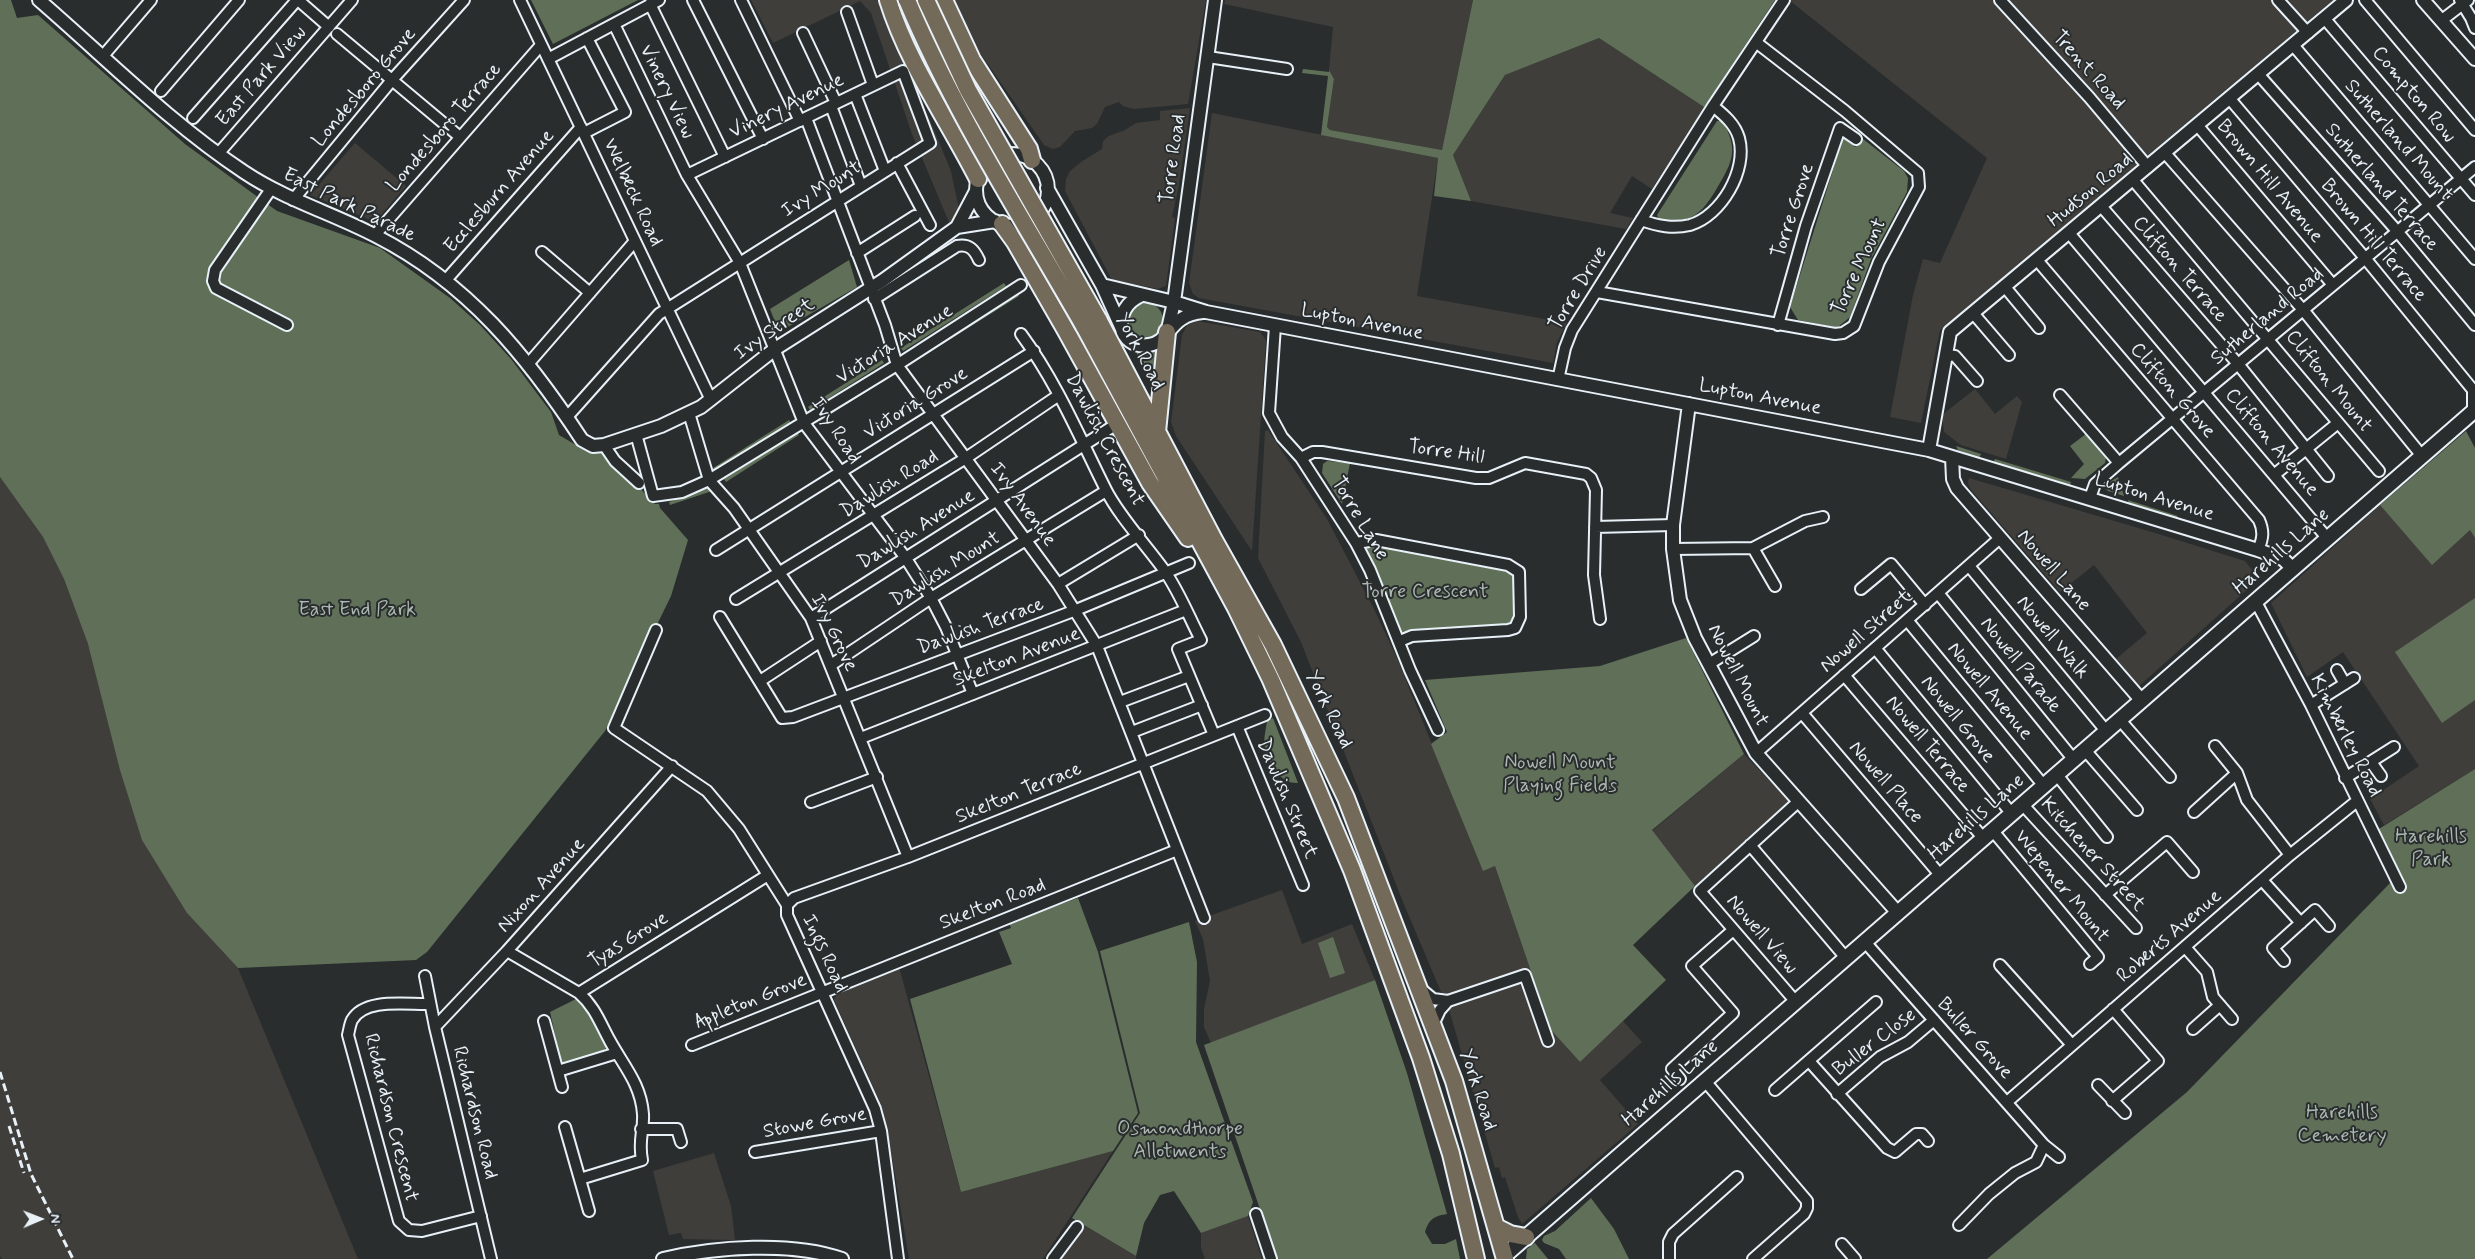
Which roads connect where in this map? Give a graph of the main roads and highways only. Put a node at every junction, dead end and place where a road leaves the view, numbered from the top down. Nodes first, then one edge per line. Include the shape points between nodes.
1 (888, 0) edge
2 (908, 0) edge
3 (926, 0) edge
4 (944, 0) edge
5 (1032, 160) road end
6 (977, 185) road end
7 (998, 223) road end
8 (1091, 323) junction
9 (1168, 328) road end
10 (2474, 411) edge
11 (1157, 433) junction
12 (1236, 608) junction
13 (1496, 1227) junction
14 (1526, 1236) junction
15 (1503, 1258) edge
16 (1476, 1259) edge

1 - 6 highway via 906,44
2 - 8 highway, York Road, bridge via 948,88
3 - 8 highway, York Road, bridge via 968,90
4 - 5 highway via 972,60 1029,149
7 - 12 highway via 1014,242 1066,329 1110,426
8 - 11 highway, York Road
8 - 12 highway, York Road
9 - 11 highway
10 - 14 main road, Harehills Lane
11 - 13 highway, York Road via 1273,645 1346,798 1454,1081
12 - 16 highway, York Road via 1271,680 1352,870 1392,975 1451,1154
13 - 14 highway via 1510,1234
13 - 15 highway, York Road
14 - 15 main road, Harehills Lane

